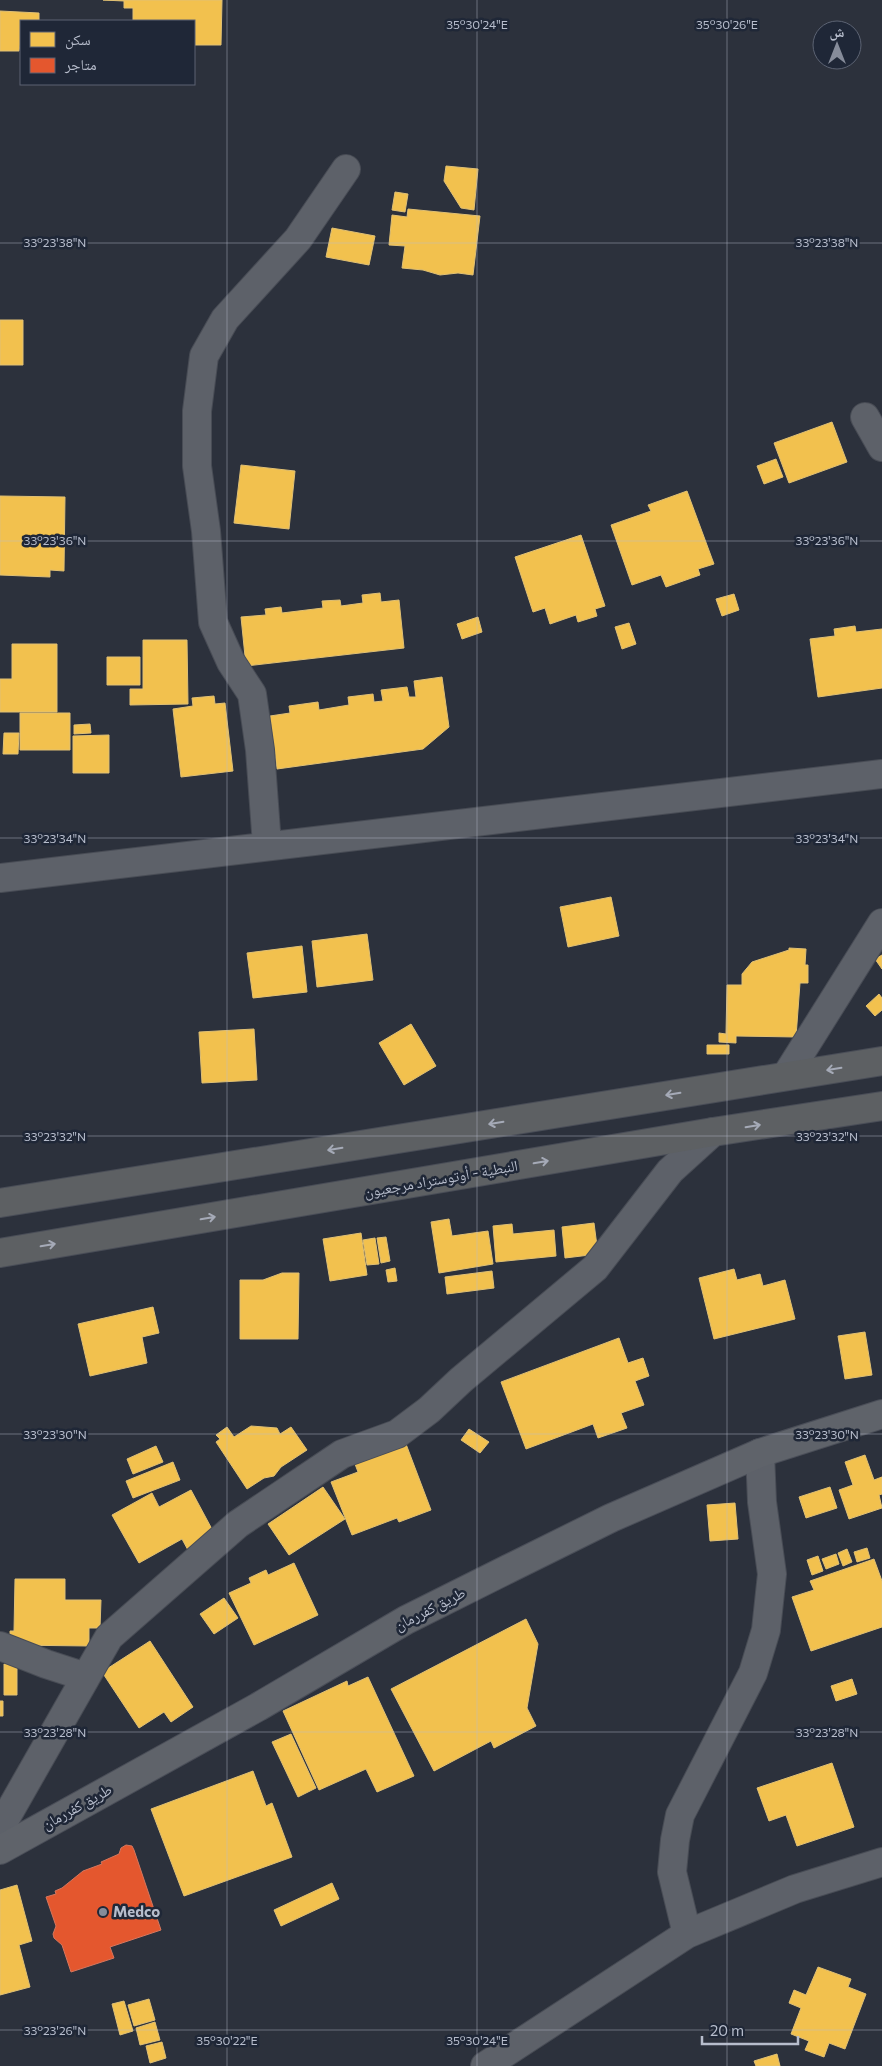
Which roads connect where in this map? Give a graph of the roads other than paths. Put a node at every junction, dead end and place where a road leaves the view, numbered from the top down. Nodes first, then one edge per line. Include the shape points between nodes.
1 (346, 169) dead end
2 (865, 417) dead end
3 (882, 447) edge
4 (882, 774) edge
5 (267, 845) junction
6 (0, 878) edge
7 (882, 923) edge
8 (882, 1060) edge
9 (786, 1076) junction
10 (882, 1106) edge
11 (713, 1132) junction
12 (0, 1203) edge
13 (0, 1254) edge
14 (882, 1414) edge
15 (760, 1453) junction
16 (0, 1646) edge
17 (86, 1676) junction
18 (0, 1828) edge
19 (0, 1850) edge
20 (882, 1862) edge
21 (687, 1934) junction
22 (485, 2066) edge

1 - 5 street via 298,239 225,319 204,356 197,411 197,466 214,622 232,662 252,694
2 - 3 street
4 - 5 street
5 - 6 street
7 - 9 street
8 -> 9 highway
9 -> 12 highway
11 -> 10 highway, النبطية - أوتوستراد مرجعيون
13 -> 11 highway, النبطية - أوتوستراد مرجعيون
11 - 17 street via 670,1171 595,1268 397,1434 342,1454 238,1524 109,1637
14 - 15 main road, طريق كفررمان
15 - 19 main road, طريق كفررمان via 611,1518 406,1620 258,1707
15 - 21 street via 762,1502 772,1574 766,1630 753,1673 680,1815 672,1872
16 - 17 street via 38,1662
17 - 18 street
20 - 21 street via 795,1889
21 - 22 street

